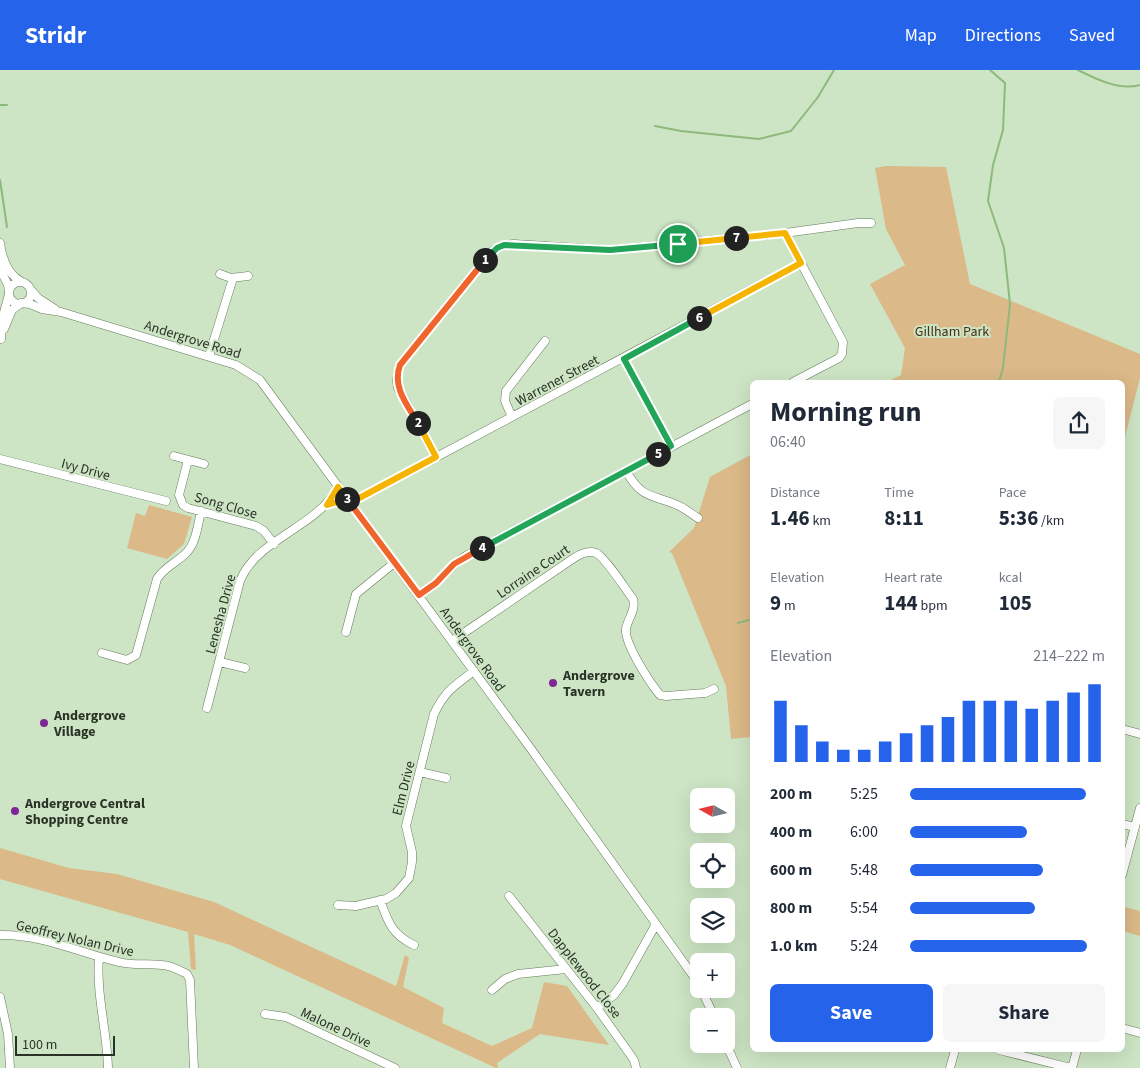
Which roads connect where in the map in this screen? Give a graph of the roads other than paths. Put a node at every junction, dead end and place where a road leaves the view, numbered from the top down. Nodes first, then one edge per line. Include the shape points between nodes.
1 (871, 223) dead end
2 (785, 233) junction
3 (0, 246) edge
4 (801, 263) junction
5 (220, 274) dead end
6 (248, 276) dead end
7 (233, 278) junction
8 (22, 282) junction
9 (30, 287) junction
10 (9, 294) junction
11 (21, 303) junction
12 (61, 312) junction
13 (0, 340) edge
14 (545, 341) dead end
15 (842, 352) junction
16 (852, 354) dead end
17 (209, 356) junction
18 (624, 359) junction
19 (797, 380) edge
20 (750, 405) edge
21 (512, 417) junction
22 (671, 446) junction
23 (174, 456) dead end
24 (436, 457) junction
25 (0, 459) edge
26 (188, 460) junction
27 (204, 464) dead end
28 (626, 471) junction
29 (338, 487) junction
30 (166, 501) dead end
31 (348, 501) junction
32 (327, 505) junction
33 (201, 511) junction
34 (698, 518) dead end
35 (274, 544) junction
36 (394, 563) junction
37 (419, 595) junction
38 (346, 632) dead end
39 (452, 641) junction
40 (102, 653) dead end
41 (220, 662) junction
42 (245, 668) dead end
43 (474, 672) junction
44 (714, 689) dead end
45 (207, 708) dead end
46 (1125, 730) edge
47 (1140, 734) edge
48 (420, 772) junction
49 (446, 778) dead end
50 (1140, 808) edge
51 (1125, 825) edge
52 (1135, 827) junction
53 (1125, 864) edge
54 (509, 896) dead end
55 (380, 900) junction
56 (338, 905) dead end
57 (656, 924) junction
58 (0, 935) edge
59 (414, 946) dead end
60 (99, 957) junction
61 (566, 969) junction
62 (690, 971) edge
63 (492, 990) dead end
64 (0, 998) edge
65 (597, 1008) junction
66 (265, 1014) dead end
67 (1125, 1029) edge
68 (1140, 1033) edge
69 (954, 1052) edge
70 (1007, 1052) edge
71 (1076, 1052) edge
72 (730, 1053) edge
73 (10, 1068) edge
74 (108, 1068) edge
75 (194, 1068) edge
76 (395, 1068) edge
77 (636, 1068) edge
78 (737, 1068) edge
79 (950, 1068) edge
80 (1071, 1068) edge

1 - 2 street
2 - 4 street
2 - 24 street via 610,250 514,244 497,248 397,371 398,388
3 - 8 street via 9,270
3 - 10 street via 1,270
4 - 15 street via 843,342
4 - 18 street, Warrener Street
5 - 7 street
6 - 7 street
7 - 17 street
8 - 9 street
8 - 10 street via 13,284
9 - 11 street via 30,297
9 - 12 street, Andergrove Road via 38,298
10 - 11 street via 14,301
10 - 13 street
11 - 12 street, Andergrove Road
11 - 13 street via 12,310
12 - 17 street, Andergrove Road
14 - 21 street via 506,391 505,401
15 - 16 street
15 - 19 street via 839,358
17 - 29 street, Andergrove Road via 241,367 262,383
18 - 21 street, Warrener Street
18 - 22 street
20 - 22 street
21 - 24 street, Warrener Street
22 - 28 street
23 - 26 street
24 - 31 street, Warrener Street
25 - 30 street, Ivy Drive
26 - 27 street
26 - 33 street, Song Close via 179,498 185,506
28 - 34 street via 643,493 677,505
28 - 37 street via 464,558
29 - 31 street, Andergrove Road
29 - 32 street, Lenesha Drive
31 - 32 street, Lenesha Drive
31 - 36 street, Andergrove Road
32 - 35 street, Lenesha Drive
33 - 35 street, Song Close via 256,526
33 - 40 street via 189,550 157,578 136,655 128,660
35 - 41 street, Lenesha Drive via 254,559 243,574
36 - 37 street, Andergrove Road
36 - 38 street via 356,594
37 - 39 street, Andergrove Road
39 - 43 street, Andergrove Road
39 - 44 street, Lorraine Court via 574,558 583,553 596,553 633,599 626,636 638,662 660,694 705,693
41 - 42 street
41 - 45 street, Lenesha Drive
43 - 48 street, Elm Drive via 442,698 434,714
43 - 57 street, Andergrove Road
46 - 47 street
48 - 49 street
48 - 55 street, Elm Drive via 406,826 412,852 409,878 396,893
50 - 52 street
51 - 52 street
52 - 53 street
54 - 61 street, Dapplewood Close
55 - 56 street, Elm Drive via 354,906
55 - 59 street via 396,934
57 - 62 street, Andergrove Road
57 - 65 street via 623,983
58 - 60 street, Geoffrey Nolan Drive via 38,940
60 - 74 street via 98,988
60 - 75 street, Geoffrey Nolan Drive via 162,965 187,974 190,980
61 - 63 street via 518,974 505,978
61 - 65 street, Dapplewood Close
64 - 73 street via 8,1034
65 - 77 street, Dapplewood Close via 634,1060
66 - 76 street, Malone Drive via 286,1017
67 - 68 street
69 - 79 street
70 - 80 street
71 - 80 street
72 - 78 street

